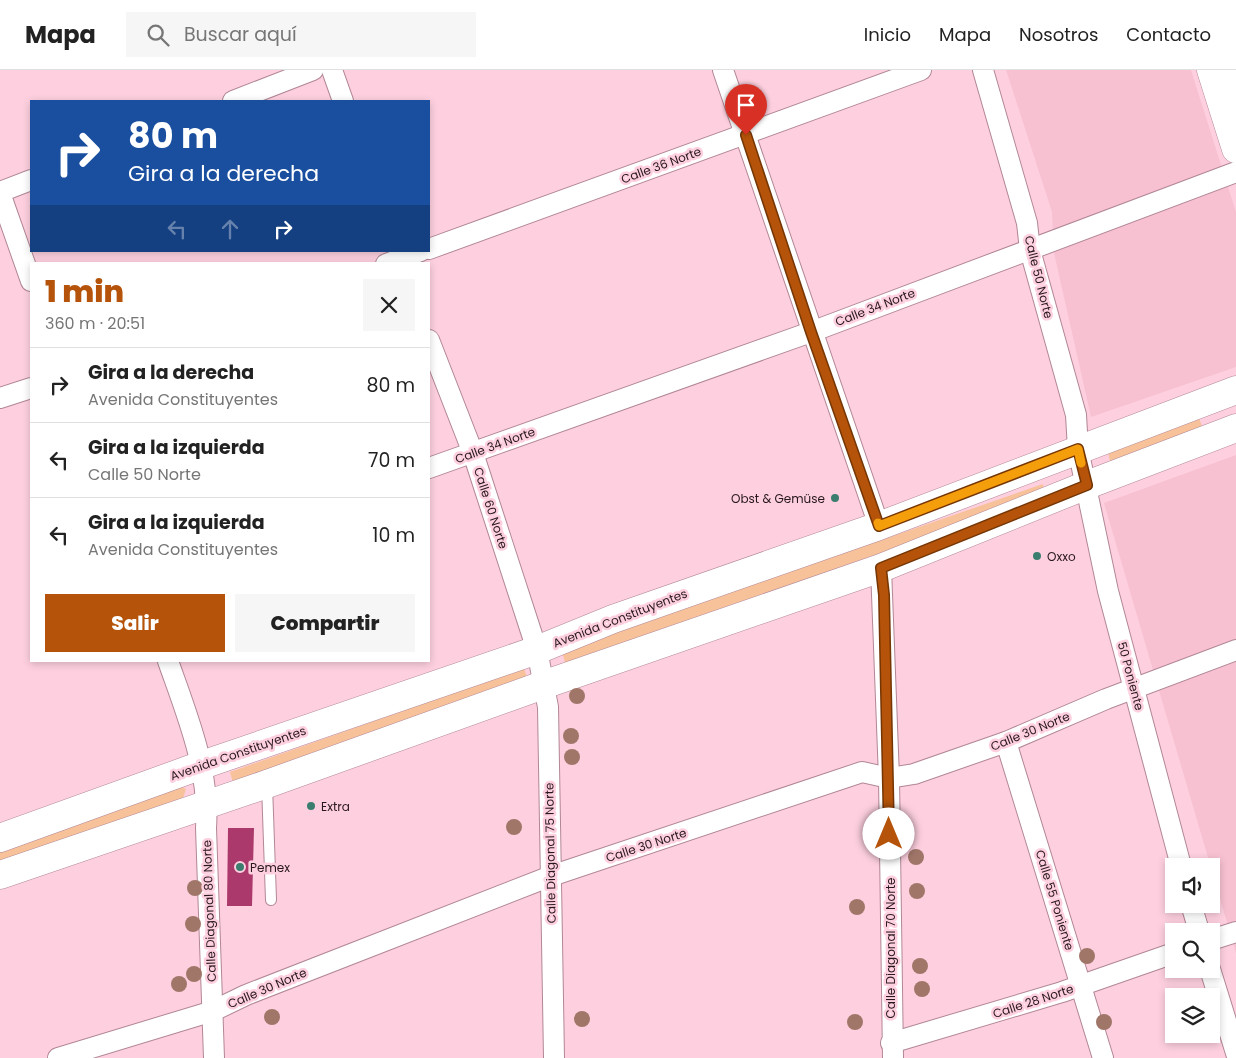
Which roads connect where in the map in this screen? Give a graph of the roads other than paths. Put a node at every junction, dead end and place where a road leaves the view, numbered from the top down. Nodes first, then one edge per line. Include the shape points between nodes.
1 (313, 70) edge
2 (332, 70) edge
3 (723, 70) edge
4 (921, 70) edge
5 (983, 70) edge
6 (1211, 70) edge
7 (1229, 70) edge
8 (1236, 92) edge
9 (236, 100) edge
10 (343, 100) edge
11 (746, 135) junction
12 (1236, 149) edge
13 (1236, 172) edge
14 (30, 180) edge
15 (0, 193) edge
16 (430, 249) edge
17 (1030, 250) junction
18 (418, 252) edge
19 (394, 260) edge
20 (30, 278) edge
21 (811, 332) junction
22 (430, 343) edge
23 (30, 388) edge
24 (1236, 390) edge
25 (0, 398) edge
26 (1236, 428) edge
27 (1078, 449) junction
28 (473, 453) junction
29 (430, 468) edge
30 (1087, 485) junction
31 (879, 526) junction
32 (881, 568) junction
33 (537, 650) junction
34 (1236, 650) edge
35 (168, 662) edge
36 (543, 685) junction
37 (1134, 689) junction
38 (1006, 742) junction
39 (202, 765) junction
40 (889, 778) junction
41 (267, 784) junction
42 (208, 803) junction
43 (0, 838) edge
44 (1179, 858) edge
45 (0, 875) edge
46 (551, 876) junction
47 (271, 900) dead end
48 (1236, 932) edge
49 (1220, 937) edge
50 (1165, 956) edge
51 (1213, 978) edge
52 (1081, 986) junction
53 (213, 1011) junction
54 (892, 1051) edge
55 (1236, 1053) edge
56 (58, 1058) edge
57 (214, 1058) edge
58 (554, 1058) edge
59 (1103, 1058) edge

1 - 9 street
2 - 10 street
3 - 11 street
4 - 11 street, Calle 36 Norte
5 - 17 street, Calle 50 Norte via 1027,223
6 - 12 main road
7 - 8 main road
11 - 16 street, Calle 36 Norte
11 - 21 street
13 - 17 street, Calle 34 Norte
14 - 15 street
15 - 20 street
17 - 21 street, Calle 34 Norte
17 - 27 street, Calle 50 Norte via 1076,415
18 - 19 street
21 - 28 street, Calle 34 Norte
21 - 31 street
22 - 28 street, Calle 60 Norte
23 - 25 street
24 - 27 main road, Avenida Constituyentes
26 - 30 main road
27 - 30 street, Calle 50 Norte
27 - 31 main road, Avenida Constituyentes
28 - 29 street, Calle 34 Norte
28 - 33 street, Calle 60 Norte
30 - 32 main road
30 - 37 street, 50 Poniente via 1108,591
31 - 33 main road, Avenida Constituyentes via 612,619
32 - 36 main road
32 - 40 street, Calle Diagonal 70 Norte
33 - 36 street, Calle Diagonal 75 Norte
33 - 39 main road, Avenida Constituyentes
34 - 37 street, Calle 30 Norte
35 - 39 street, Calle Diagonal 80 Norte
36 - 41 main road
36 - 46 street, Calle Diagonal 75 Norte via 548,707
37 - 38 street, Calle 30 Norte
37 - 44 street, 50 Poniente
38 - 40 street, Calle 30 Norte via 914,774
38 - 52 street, Calle 55 Poniente
39 - 42 street, Calle Diagonal 80 Norte
39 - 43 main road, Avenida Constituyentes
40 - 46 street, Calle 30 Norte via 862,772
40 - 54 street, Calle Diagonal 70 Norte
41 - 42 main road
41 - 47 lane
42 - 45 main road
42 - 53 street, Calle Diagonal 80 Norte via 206,828
46 - 53 street, Calle 30 Norte via 246,995
46 - 58 street, Calle Diagonal 75 Norte
48 - 49 street
50 - 52 street, Calle 28 Norte
51 - 55 street
52 - 54 street, Calle 28 Norte
52 - 59 street, Calle 55 Poniente
53 - 56 street, Calle 30 Norte
53 - 57 street, Calle Diagonal 80 Norte

